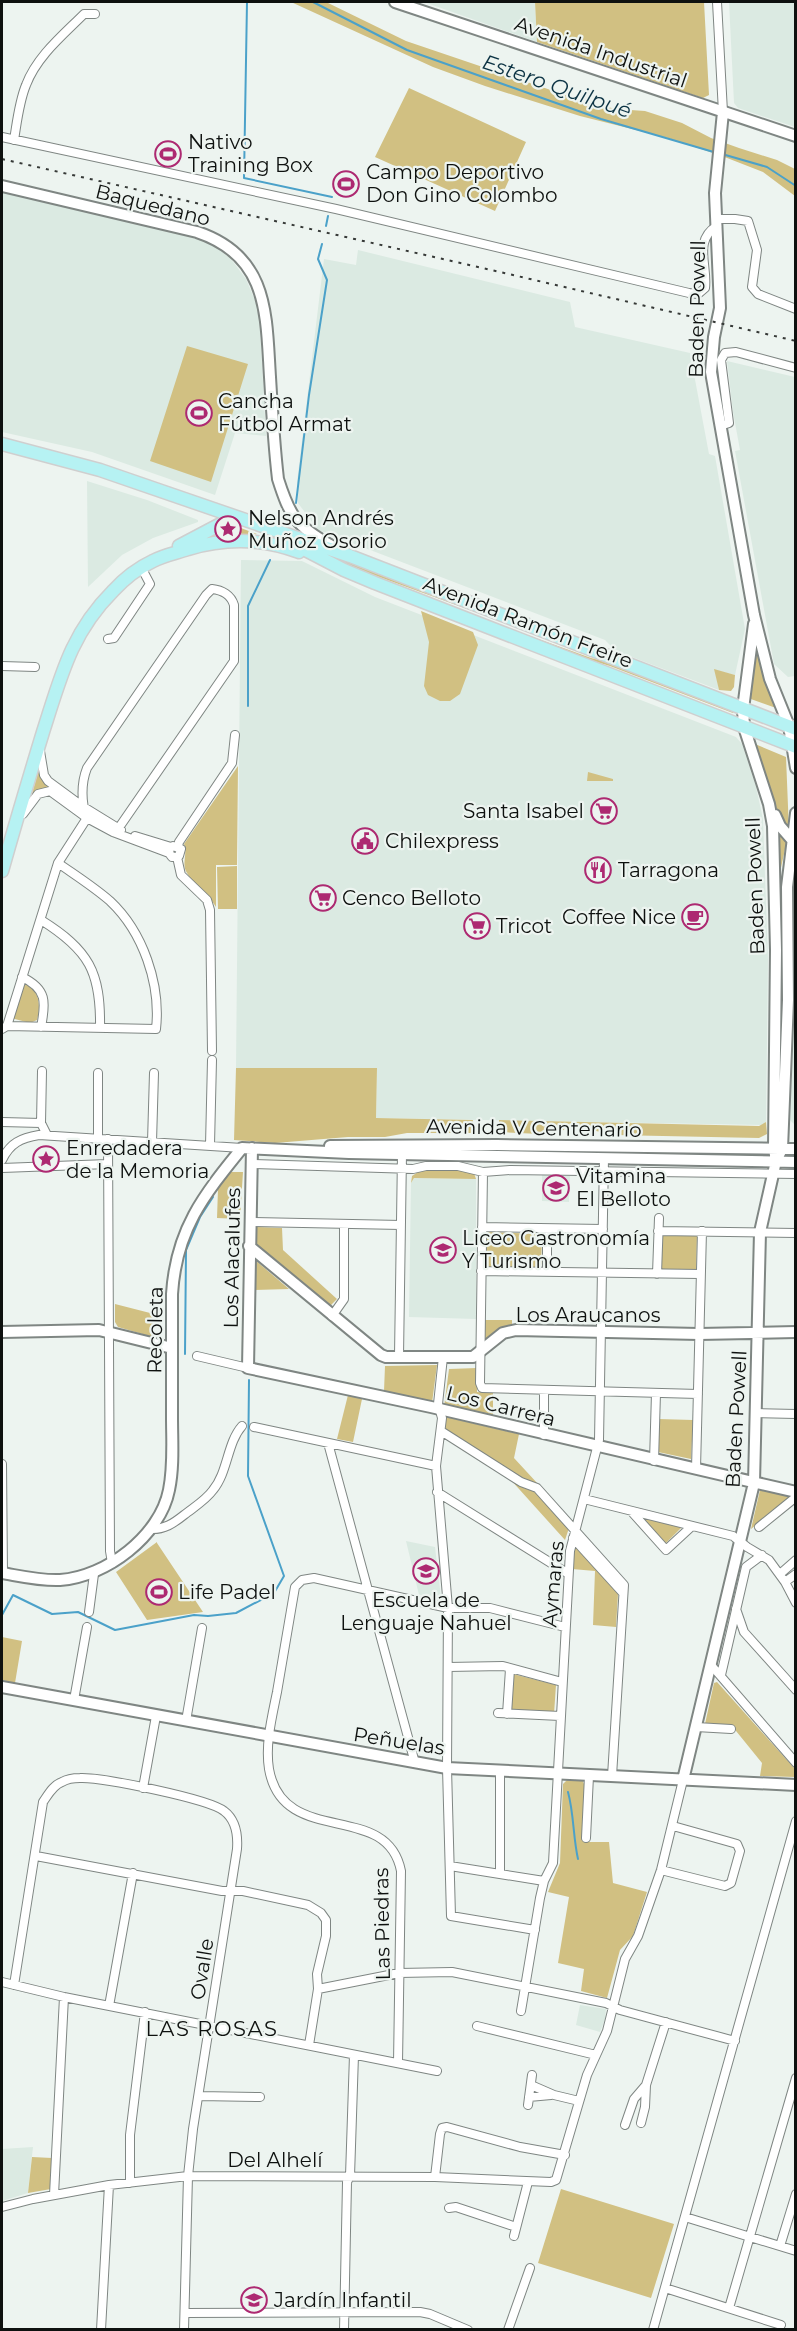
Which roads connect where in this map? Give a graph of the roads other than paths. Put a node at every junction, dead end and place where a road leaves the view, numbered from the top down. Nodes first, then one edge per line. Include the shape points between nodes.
1 (395, 2) edge
2 (717, 2) edge
3 (95, 14) dead end
4 (723, 112) junction
5 (795, 136) edge
6 (2, 137) edge
7 (14, 140) junction
8 (2, 186) edge
9 (717, 223) junction
10 (795, 309) edge
11 (795, 368) edge
12 (720, 426) junction
13 (2, 444) edge
14 (234, 517) junction
15 (250, 523) junction
16 (350, 556) junction
17 (154, 560) junction
18 (141, 567) junction
19 (345, 570) junction
20 (754, 615) junction
21 (108, 639) dead end
22 (2, 666) edge
23 (35, 667) dead end
24 (742, 709) junction
25 (744, 728) junction
26 (792, 728) edge
27 (235, 735) dead end
28 (39, 744) junction
29 (794, 747) edge
30 (795, 768) edge
31 (55, 790) junction
32 (770, 804) junction
33 (82, 806) junction
34 (795, 813) edge
35 (87, 818) junction
36 (15, 827) junction
37 (116, 831) junction
38 (793, 841) junction
39 (174, 851) junction
40 (57, 863) junction
41 (2, 871) edge
42 (41, 920) junction
43 (789, 930) junction
44 (778, 944) junction
45 (22, 977) junction
46 (788, 1000) junction
47 (4, 1027) edge
48 (41, 1027) junction
49 (100, 1028) junction
50 (212, 1051) dead end
51 (212, 1060) dead end
52 (42, 1071) dead end
53 (98, 1073) dead end
54 (154, 1073) dead end
55 (2, 1122) edge
56 (41, 1123) junction
57 (47, 1135) junction
58 (98, 1139) junction
59 (108, 1139) junction
60 (152, 1142) junction
61 (210, 1145) junction
62 (247, 1148) junction
63 (272, 1149) junction
64 (778, 1149) junction
65 (795, 1149) edge
66 (402, 1154) junction
67 (603, 1158) junction
68 (2, 1160) edge
69 (776, 1161) junction
70 (795, 1162) edge
71 (108, 1164) junction
72 (252, 1164) junction
73 (2, 1168) edge
74 (402, 1168) junction
75 (604, 1171) junction
76 (483, 1172) junction
77 (773, 1174) junction
78 (795, 1174) edge
79 (659, 1218) dead end
80 (250, 1222) junction
81 (345, 1224) junction
82 (401, 1225) junction
83 (482, 1227) junction
84 (547, 1229) junction
85 (603, 1229) junction
86 (658, 1231) junction
87 (702, 1231) junction
88 (760, 1233) junction
89 (795, 1233) edge
90 (249, 1246) junction
91 (481, 1271) junction
92 (547, 1272) junction
93 (602, 1273) junction
94 (657, 1274) junction
95 (700, 1274) junction
96 (332, 1316) junction
97 (601, 1331) junction
98 (2, 1332) edge
99 (108, 1332) junction
100 (758, 1332) junction
101 (795, 1332) edge
102 (699, 1334) junction
103 (172, 1348) junction
104 (480, 1353) junction
105 (197, 1356) dead end
106 (399, 1356) junction
107 (443, 1357) junction
108 (248, 1368) junction
109 (544, 1390) junction
110 (600, 1390) junction
111 (656, 1393) junction
112 (698, 1394) junction
113 (439, 1410) junction
114 (757, 1413) junction
115 (795, 1414) edge
116 (242, 1426) dead end
117 (254, 1427) dead end
118 (441, 1431) junction
119 (544, 1435) junction
120 (328, 1443) junction
121 (598, 1447) junction
122 (654, 1461) junction
123 (2, 1464) edge
124 (436, 1466) junction
125 (696, 1470) junction
126 (754, 1483) junction
127 (795, 1491) edge
128 (437, 1492) junction
129 (795, 1497) edge
130 (584, 1499) junction
131 (631, 1512) junction
132 (692, 1526) junction
133 (759, 1527) dead end
134 (575, 1528) junction
135 (150, 1529) junction
136 (573, 1538) junction
137 (741, 1541) junction
138 (762, 1555) junction
139 (795, 1560) edge
140 (112, 1563) junction
141 (2, 1573) edge
142 (567, 1573) junction
143 (94, 1574) junction
144 (780, 1574) junction
145 (795, 1574) edge
146 (785, 1582) junction
147 (368, 1592) junction
148 (623, 1593) junction
149 (795, 1603) edge
150 (448, 1608) junction
151 (735, 1609) junction
152 (89, 1612) dead end
153 (87, 1627) dead end
154 (565, 1627) junction
155 (202, 1628) dead end
156 (732, 1628) junction
157 (744, 1632) junction
158 (711, 1665) junction
159 (448, 1667) junction
160 (510, 1669) junction
161 (721, 1675) junction
162 (562, 1682) junction
163 (2, 1687) edge
164 (795, 1690) edge
165 (74, 1700) junction
166 (498, 1713) dead end
167 (507, 1714) junction
168 (156, 1716) junction
169 (560, 1716) junction
170 (186, 1721) junction
171 (696, 1727) junction
172 (731, 1729) dead end
173 (269, 1737) junction
174 (416, 1763) junction
175 (795, 1763) edge
176 (447, 1768) junction
177 (500, 1771) junction
178 (557, 1774) junction
179 (589, 1776) junction
180 (612, 1776) junction
181 (683, 1780) junction
182 (795, 1785) edge
183 (143, 1788) junction
184 (795, 1821) edge
185 (673, 1826) junction
186 (586, 1838) dead end
187 (36, 1856) junction
188 (450, 1866) junction
189 (661, 1870) junction
190 (133, 1873) junction
191 (500, 1873) junction
192 (544, 1881) junction
193 (231, 1891) junction
194 (535, 1930) junction
195 (399, 1973) junction
196 (2, 1982) edge
197 (14, 1985) junction
198 (526, 1987) junction
199 (318, 1989) junction
200 (64, 1997) junction
201 (109, 2006) junction
202 (612, 2006) junction
203 (520, 2011) dead end
204 (146, 2012) junction
205 (666, 2022) junction
206 (209, 2025) junction
207 (477, 2026) dead end
208 (735, 2041) junction
209 (309, 2045) junction
210 (354, 2055) junction
211 (596, 2055) junction
212 (398, 2063) junction
213 (437, 2071) dead end
214 (532, 2075) dead end
215 (795, 2078) edge
216 (531, 2085) junction
217 (646, 2085) junction
218 (794, 2093) edge
219 (554, 2095) junction
220 (199, 2096) junction
221 (260, 2097) dead end
222 (579, 2100) junction
223 (565, 2155) junction
224 (188, 2176) junction
225 (350, 2176) junction
226 (435, 2177) junction
227 (528, 2182) junction
228 (130, 2183) junction
229 (109, 2186) junction
230 (795, 2194) edge
231 (54, 2195) junction
232 (2, 2207) edge
233 (449, 2208) dead end
234 (520, 2212) junction
235 (685, 2217) junction
236 (502, 2222) junction
237 (516, 2227) junction
238 (514, 2236) dead end
239 (750, 2236) junction
240 (780, 2246) junction
241 (795, 2251) edge
242 (530, 2268) dead end
243 (665, 2288) junction
244 (729, 2308) junction
245 (345, 2311) junction
246 (185, 2313) junction
247 (781, 2325) dead end
248 (101, 2330) edge
249 (184, 2330) edge
250 (345, 2330) edge
251 (468, 2330) edge
252 (508, 2330) edge
253 (653, 2330) edge

1 - 4 street, Avenida Industrial
2 - 4 street, Baden Powell
3 - 7 street via 84,14 35,67 25,86
4 - 5 street, Avenida Industrial
4 - 9 street, Baden Powell via 716,173
6 - 7 street
7 - 9 street via 336,209 689,293 698,294 705,288 703,242
8 - 16 street, Baquedano via 197,232 241,258 258,285 264,305 278,479 284,498 300,526
9 - 10 street via 748,221 757,250 753,287 758,294
9 - 12 street, Baden Powell via 720,308 711,372
11 - 12 street via 736,352 725,353 721,360 729,423
12 - 20 street, Baden Powell
13 - 14 main road, Avenida Ramón Freire via 100,470
14 - 15 main road, Avenida Ramón Freire
14 - 17 main road
15 - 16 main road, Avenida Ramón Freire
15 - 19 main road, Avenida Ramón Freire
16 - 24 main road, Avenida Ramón Freire
17 - 18 main road
17 - 19 main road via 202,545 250,541 277,544
18 - 21 street via 150,584 114,638
18 - 28 main road via 85,622
19 - 25 main road, Avenida Ramón Freire
20 - 24 street, Baden Powell
20 - 26 street, Baden Powell via 770,679
22 - 23 street
24 - 25 street, Baden Powell
24 - 26 main road, Avenida Ramón Freire
25 - 29 main road, Avenida Ramón Freire
25 - 32 street, Baden Powell
26 - 29 street, Baden Powell
27 - 39 street via 232,763
28 - 31 street via 44,776
28 - 36 main road
29 - 30 street, Baden Powell
31 - 33 street
31 - 35 street
31 - 36 street via 38,794
32 - 38 street via 780,826
32 - 44 street, Baden Powell
33 - 35 street
33 - 37 street
33 - 37 street via 85,774 92,760 207,595 212,589 231,598 234,661
34 - 38 street, Baden Powell
35 - 37 street
35 - 40 street
36 - 41 main road
37 - 39 street
38 - 43 street, Baden Powell via 787,887
39 - 50 street via 181,875 207,900 210,910
40 - 42 street
40 - 49 street via 101,893 118,911 134,931 151,974 156,1029
42 - 45 street
42 - 49 street via 78,947 90,967 99,989
43 - 44 street
43 - 46 street, Baden Powell
44 - 46 street
44 - 64 street, Baden Powell
45 - 47 street
45 - 48 street via 36,985 43,997
46 - 64 street, Baden Powell
47 - 48 street
48 - 49 street
51 - 61 street
52 - 56 street
53 - 58 street
54 - 60 street
55 - 56 street
56 - 57 street
57 - 58 street, Avenida V Centenario
57 - 68 street, Avenida V Centenario via 17,1141
58 - 59 street, Avenida V Centenario
59 - 60 street, Avenida V Centenario
59 - 71 street
60 - 61 street, Avenida V Centenario
61 - 62 street, Avenida V Centenario
62 - 63 street, Avenida V Centenario
62 - 72 street, Los Alacalufes
62 - 103 street, Recoleta via 196,1208 178,1249 172,1294
63 - 64 street, Avenida V Centenario via 403,1144
63 - 66 street, Avenida V Centenario
64 - 65 street, Avenida V Centenario
64 - 69 street, Baden Powell
66 - 67 street, Avenida V Centenario
66 - 74 street
67 - 69 street, Avenida V Centenario
67 - 75 street, Aymaras
69 - 70 street, Avenida V Centenario
69 - 77 street, Baden Powell
71 - 73 street
71 - 99 street
72 - 74 street
72 - 80 street, Los Alacalufes
74 - 76 street via 458,1166
74 - 82 street
75 - 76 street
75 - 77 street
75 - 85 street, Aymaras
76 - 83 street
77 - 78 street
77 - 88 street, Baden Powell
79 - 86 street
80 - 81 street
80 - 90 street, Los Alacalufes
81 - 82 street
81 - 96 street via 344,1299
82 - 106 street
83 - 84 street
83 - 91 street
84 - 85 street
84 - 92 street
85 - 93 street, Aymaras
86 - 87 street
86 - 94 street
87 - 88 street
87 - 95 street
88 - 89 street
88 - 100 street, Baden Powell
90 - 96 street
90 - 108 street, Los Alacalufes
91 - 92 street
91 - 104 street
92 - 93 street
93 - 94 street
93 - 97 street, Aymaras
94 - 95 street
95 - 102 street
96 - 106 street via 381,1355
97 - 102 street, Los Araucanos
97 - 104 street, Los Araucanos via 516,1330 503,1334
97 - 110 street, Aymaras
98 - 99 street
99 - 103 street
99 - 140 street
100 - 101 street, Los Araucanos
100 - 102 street, Los Araucanos
100 - 114 street, Baden Powell
102 - 112 street
103 - 135 street, Recoleta via 169,1491
104 - 107 street via 473,1357
104 - 109 street via 482,1388
105 - 108 street, Los Carrera
106 - 107 street
107 - 113 street
108 - 113 street, Los Carrera
109 - 110 street
109 - 119 street
110 - 111 street
110 - 121 street, Aymaras
111 - 112 street
111 - 122 street
112 - 125 street
113 - 118 street
113 - 119 street, Los Carrera
114 - 115 street
114 - 126 street, Baden Powell
116 - 135 street, Recoleta via 214,1490 177,1520 160,1530
117 - 120 street
118 - 124 street
118 - 134 street via 521,1482 537,1488
119 - 121 street, Los Carrera
120 - 124 street
120 - 147 street
121 - 122 street, Los Carrera
121 - 130 street, Aymaras
122 - 125 street, Los Carrera
123 - 141 street
124 - 128 street
125 - 126 street, Los Carrera
126 - 127 street, Los Carrera
126 - 137 street, Baden Powell
128 - 142 street
128 - 150 street
129 - 133 street
130 - 131 street
130 - 134 street, Aymaras
131 - 132 street
131 - 132 street via 666,1550
132 - 137 street
134 - 136 street, Aymaras
134 - 148 street via 624,1586
135 - 140 street, Recoleta
136 - 142 street, Aymaras
136 - 148 street
137 - 138 street
137 - 158 street, Baden Powell
138 - 144 street
138 - 151 street via 746,1567
139 - 144 street
140 - 143 street, Recoleta
141 - 143 street, Recoleta via 50,1580
142 - 154 street, Aymaras
143 - 152 street
144 - 146 street
145 - 146 street
146 - 149 street
147 - 150 street
147 - 173 street, Las Piedras via 314,1578 302,1580 295,1587
147 - 174 street
148 - 180 street
150 - 154 street via 490,1608
150 - 159 street
151 - 156 street
151 - 157 street
153 - 165 street
154 - 162 street, Aymaras
155 - 170 street
156 - 157 street
156 - 161 street
157 - 164 street
158 - 161 street
158 - 171 street, Baden Powell
159 - 160 street
159 - 176 street
160 - 162 street
160 - 167 street
161 - 175 street
162 - 169 street, Aymaras
163 - 165 street, Peñuelas
165 - 168 street, Peñuelas
166 - 167 street
167 - 169 street
168 - 170 street, Peñuelas
168 - 183 street
169 - 178 street, Aymaras
170 - 173 street, Peñuelas
171 - 172 street
171 - 181 street, Baden Powell
173 - 174 street, Peñuelas
173 - 195 street, Las Piedras via 272,1781 291,1807 302,1815 374,1834 394,1852 401,1871
174 - 176 street, Peñuelas
176 - 177 street, Peñuelas
176 - 188 street
177 - 178 street, Peñuelas
177 - 191 street
178 - 179 street, Peñuelas
178 - 192 street, Aymaras via 553,1863
179 - 180 street, Peñuelas
179 - 186 street
180 - 181 street, Peñuelas
181 - 182 street, Peñuelas
181 - 185 street
183 - 187 street, Ovalle via 86,1778 60,1782 43,1802
183 - 193 street, Ovalle via 208,1802 230,1816 238,1840
184 - 208 street
185 - 189 street
185 - 189 street via 736,1844 740,1851 731,1883 725,1886
187 - 190 street
187 - 197 street, Ovalle
188 - 191 street
188 - 194 street via 451,1916
189 - 202 street via 638,1936 625,1959
190 - 193 street
190 - 201 street
191 - 192 street
192 - 194 street, Aymaras
193 - 199 street via 308,1905 321,1913 327,1925 317,1974
193 - 206 street, Ovalle
194 - 198 street, Aymaras
195 - 198 street via 452,1972
195 - 199 street
195 - 212 street, Las Piedras
196 - 197 street
197 - 200 street
198 - 202 street
198 - 203 street, Aymaras
199 - 209 street
200 - 201 street
200 - 231 street
201 - 204 street
202 - 205 street
202 - 211 street via 607,2031
204 - 206 street
204 - 228 street via 130,2134
205 - 208 street
205 - 217 street
206 - 209 street
206 - 220 street, Ovalle
207 - 211 street
208 - 235 street
209 - 210 street
210 - 212 street
210 - 225 street
211 - 222 street
212 - 213 street
214 - 216 street
215 - 218 street
216 - 219 street
216 - 219 street via 528,2101
217 - 217 street via 644,2124 626,2122 634,2099
218 - 239 street
219 - 222 street
220 - 221 street
220 - 224 street, Ovalle
222 - 223 street
223 - 226 street via 447,2127 440,2134
223 - 227 street, Del Alhelí via 556,2180
224 - 225 street, Del Alhelí
224 - 228 street, Del Alhelí
224 - 246 street, Ovalle
225 - 226 street, Del Alhelí
225 - 245 street
226 - 227 street, Del Alhelí
227 - 234 street
228 - 229 street, Del Alhelí
229 - 231 street, Del Alhelí
229 - 248 street
230 - 240 street
231 - 232 street, Del Alhelí
233 - 236 street
234 - 236 street
234 - 237 street
235 - 239 street
235 - 243 street
236 - 237 street
237 - 238 street
239 - 240 street
239 - 244 street
240 - 241 street
242 - 252 street
243 - 244 street
243 - 253 street
244 - 247 street
245 - 246 street
245 - 250 street
245 - 251 street via 420,2312
246 - 249 street, Ovalle

